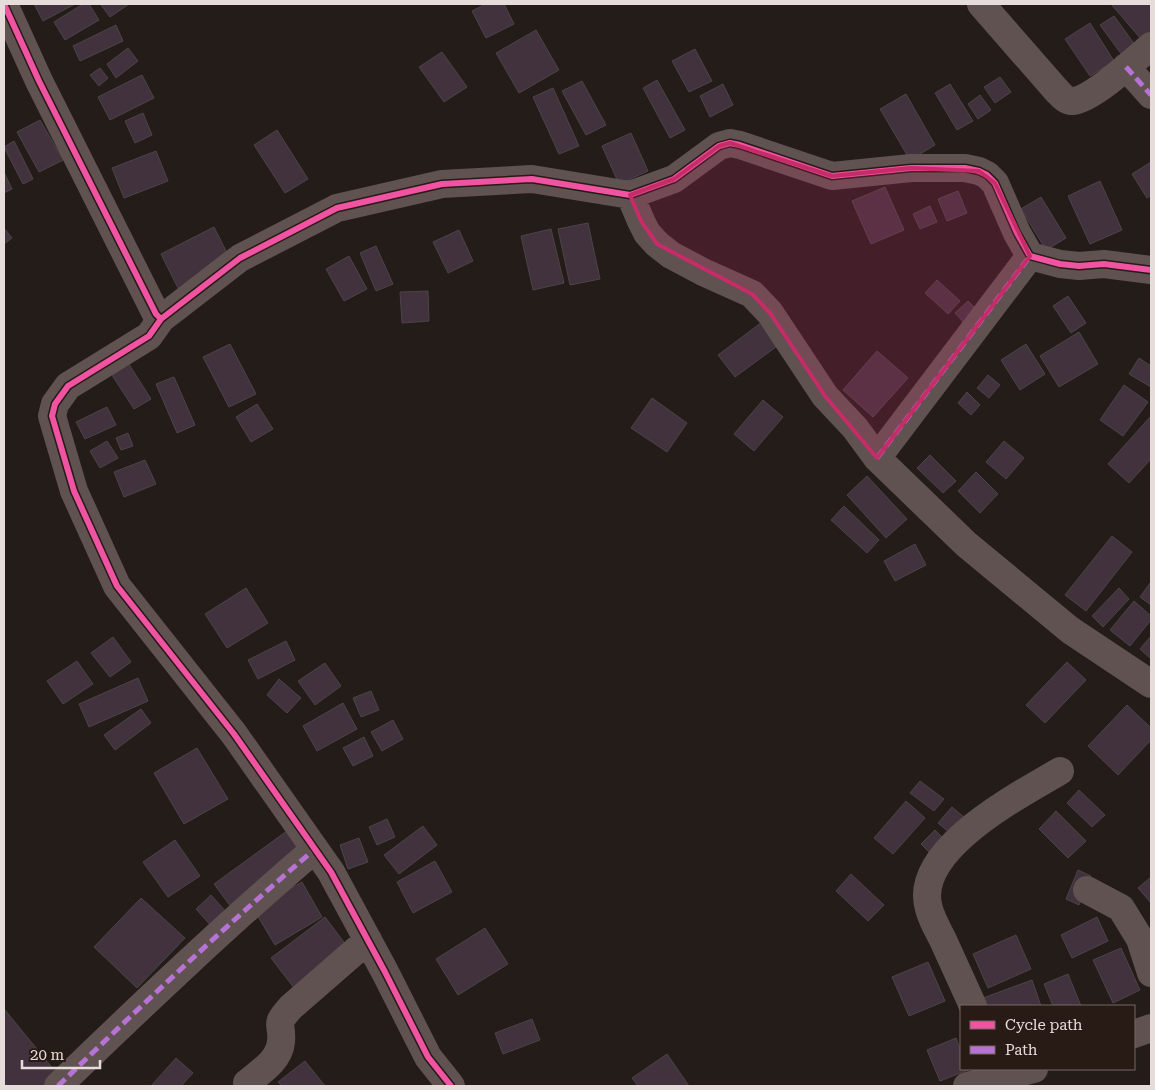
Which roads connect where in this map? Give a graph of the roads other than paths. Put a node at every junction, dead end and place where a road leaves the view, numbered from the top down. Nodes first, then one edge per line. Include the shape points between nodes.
1 (4, 4) edge
2 (981, 4) edge
3 (1151, 46) edge
4 (1126, 67) junction
5 (1151, 95) edge
6 (630, 194) junction
7 (1030, 256) junction
8 (1151, 270) edge
9 (162, 319) junction
10 (877, 458) junction
11 (1151, 684) edge
12 (1060, 771) dead end
13 (315, 849) junction
14 (1087, 890) dead end
15 (368, 940) junction
16 (1151, 973) edge
17 (973, 1005) edge
18 (1151, 1028) edge
19 (1135, 1034) edge
20 (1024, 1070) edge
21 (1004, 1072) edge
22 (247, 1083) dead end
23 (58, 1086) edge
24 (451, 1086) edge
25 (967, 1086) edge

1 - 9 street via 39,81 156,314
2 - 4 street via 1066,100 1083,98
3 - 4 street
4 - 5 street
6 - 7 street via 674,179 719,146 730,143 832,176 911,168 965,168 987,175 995,183 1016,233
6 - 9 street via 532,179 442,184 337,208 240,258
6 - 10 street via 641,222 657,244 695,268 752,294 770,313 825,396
7 - 8 street via 1060,264 1104,264
7 - 10 street
9 - 13 street via 149,336 68,386 55,404 52,416 74,491 117,586 234,734
10 - 11 street via 966,544 1070,630
12 - 17 street via 990,812 954,844 932,872 927,889 929,908
13 - 15 street
13 - 23 street via 186,963
14 - 16 street via 1121,908 1140,939
15 - 22 street via 282,1018 277,1055
15 - 24 street via 428,1057
18 - 19 street
20 - 21 street
21 - 25 street

